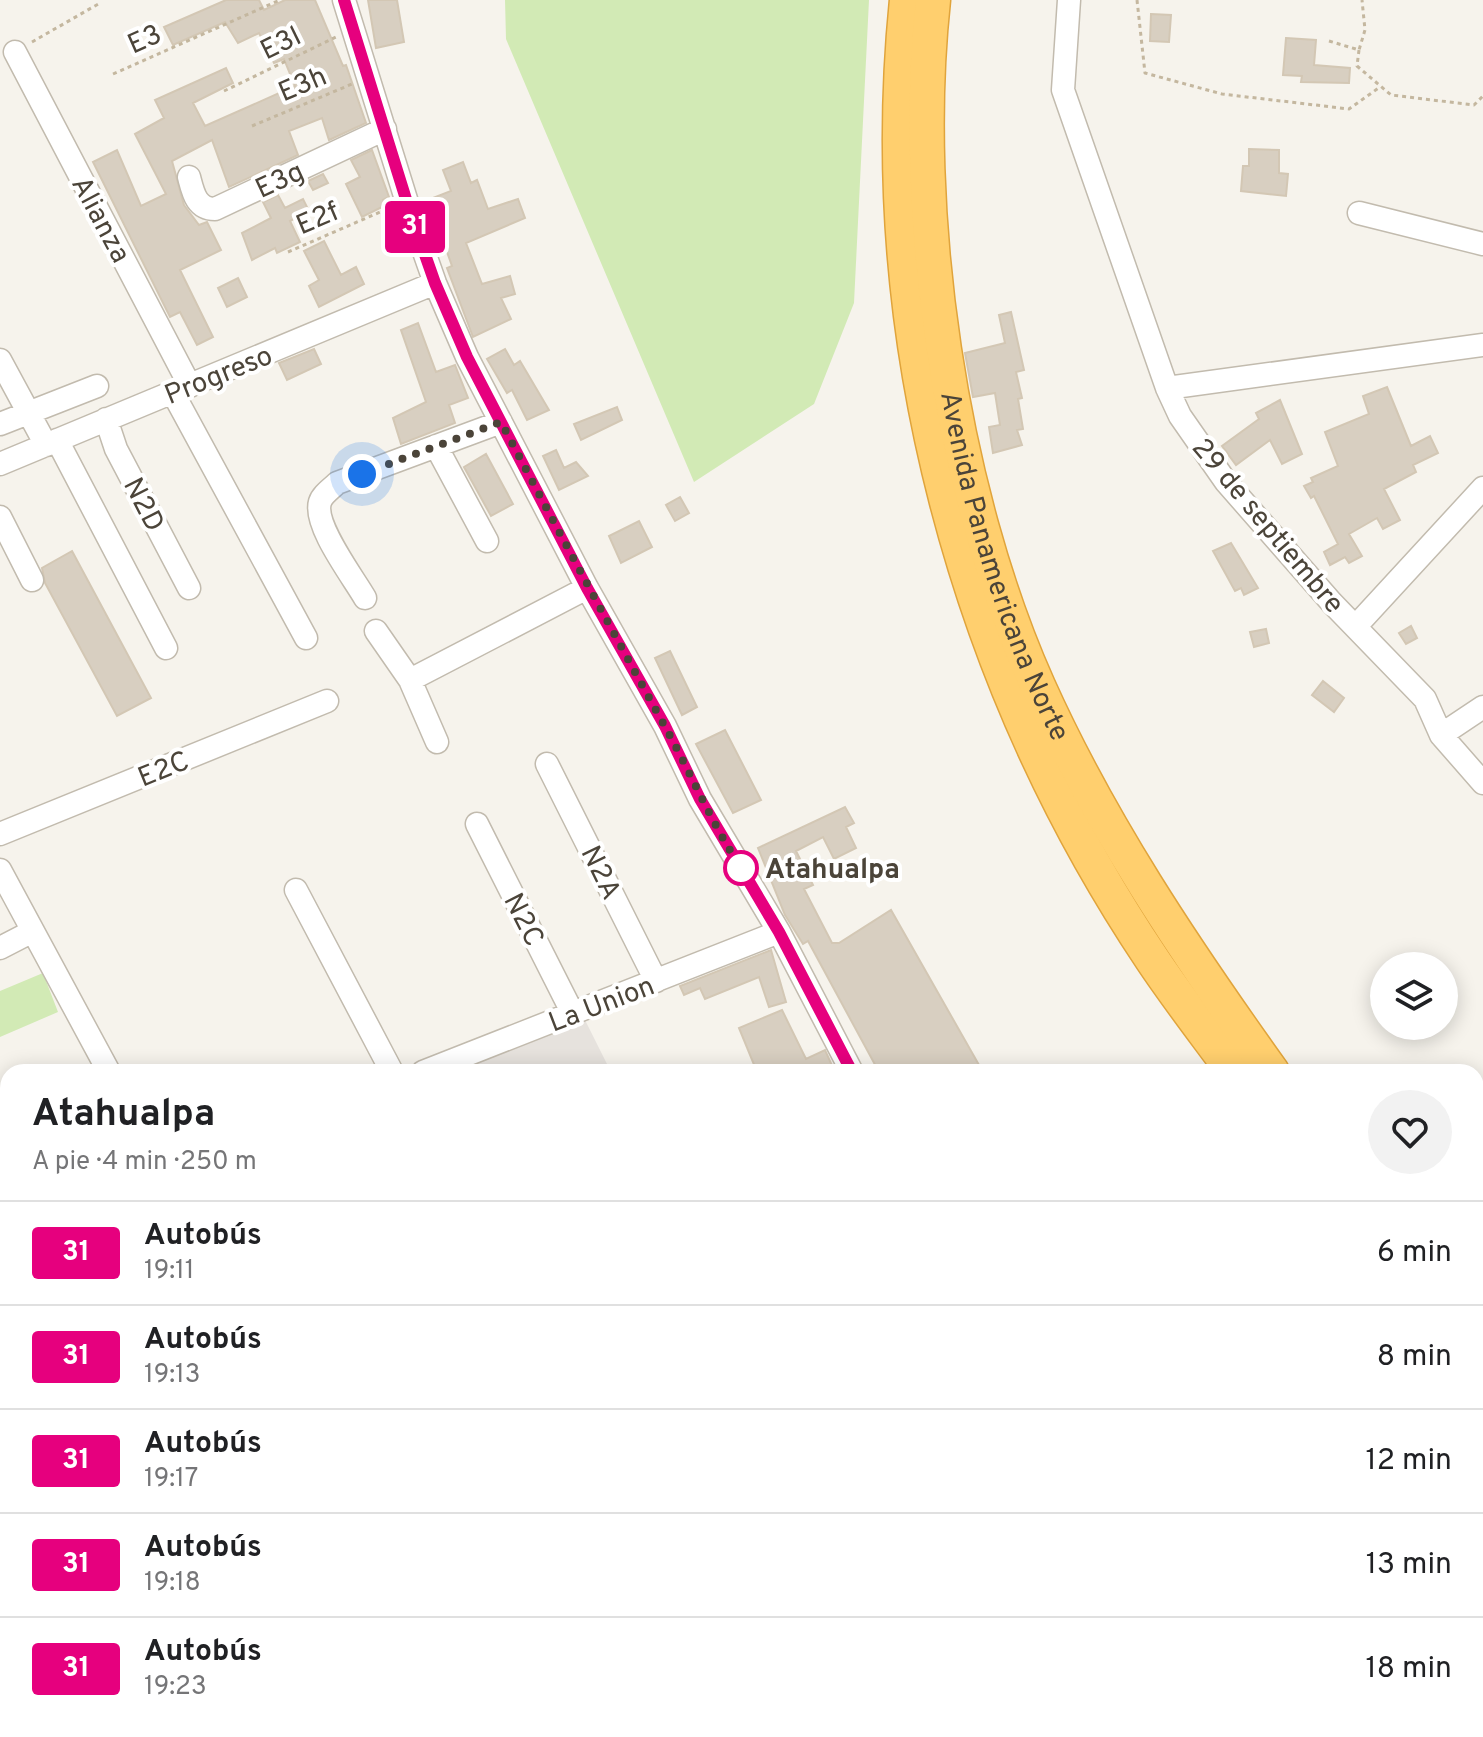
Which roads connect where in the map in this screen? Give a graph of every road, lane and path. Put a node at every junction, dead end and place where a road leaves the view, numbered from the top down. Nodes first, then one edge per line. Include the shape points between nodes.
1 (280, 0) edge
2 (344, 0) edge
3 (907, 0) edge
4 (933, 0) edge
5 (1069, 0) edge
6 (1137, 0) edge
7 (1362, 0) edge
8 (100, 3) dead end
9 (352, 29) junction
10 (1329, 41) dead end
11 (1359, 50) junction
12 (15, 52) joint
13 (113, 74) dead end
14 (368, 77) junction
15 (1380, 87) junction
16 (224, 91) dead end
17 (1483, 96) edge
18 (252, 126) dead end
19 (385, 129) junction
20 (189, 177) dead end
21 (407, 201) junction
22 (1359, 213) dead end
23 (1483, 244) edge
24 (288, 252) dead end
25 (435, 283) junction
26 (1483, 345) edge
27 (0, 360) edge
28 (97, 386) dead end
29 (1167, 388) junction
30 (181, 389) junction
31 (28, 412) junction
32 (106, 419) junction
33 (501, 422) junction
34 (0, 424) edge
35 (52, 442) junction
36 (436, 446) junction
37 (0, 464) edge
38 (1483, 488) edge
39 (0, 517) edge
40 (487, 541) dead end
41 (32, 580) dead end
42 (189, 588) dead end
43 (587, 588) junction
44 (365, 598) dead end
45 (1356, 626) junction
46 (376, 631) dead end
47 (306, 638) dead end
48 (166, 648) dead end
49 (410, 680) junction
50 (327, 701) dead end
51 (1483, 707) edge
52 (1441, 735) junction
53 (437, 742) dead end
54 (547, 764) dead end
55 (1483, 783) edge
56 (477, 824) dead end
57 (0, 834) edge
58 (2, 879) edge
59 (296, 890) dead end
60 (33, 931) junction
61 (779, 932) junction
62 (0, 948) edge
63 (656, 981) junction
64 (573, 1014) junction
65 (105, 1064) edge
66 (388, 1064) edge
67 (444, 1064) edge
68 (848, 1064) edge
69 (1228, 1064) edge
70 (1266, 1064) edge

1 - 13 path, E3
2 - 9 street
3 - 69 highway, Avenida Panamericana Norte via 901,202 908,308 930,442 970,585 1029,735 1092,860 1151,958
4 - 70 highway, Avenida Panamericana Norte via 927,87 933,265 958,434 1003,590 1036,683 1097,805 1185,951
5 - 29 street, 29 de septiembre via 1063,90
6 - 15 path via 1145,73 1222,94 1349,109
7 - 11 path via 1365,30
8 - 12 path
9 - 14 street
9 - 16 path, E3l
10 - 11 path
11 - 15 path via 1357,66
12 - 30 street, Alianza
14 - 18 path, E3h
14 - 19 street
15 - 17 path via 1391,95 1474,105
19 - 20 street, E3g via 215,209 195,198
19 - 21 street
21 - 24 path, E2f
21 - 25 street
22 - 23 street
25 - 30 street, Progreso
25 - 33 street
26 - 29 street
27 - 31 street
28 - 31 street
29 - 45 street, 29 de septiembre via 1226,482
30 - 32 street, Progreso
30 - 47 street, Alianza
31 - 34 street
31 - 35 street
32 - 35 street, Progreso
32 - 42 street, N2D via 116,449
33 - 36 street
33 - 43 street
35 - 37 street, Progreso
35 - 48 street
36 - 40 street
36 - 44 street via 337,483 321,499 324,528
38 - 45 street
39 - 41 street
43 - 49 street
43 - 61 street via 700,799
45 - 52 street, 29 de septiembre via 1425,699
46 - 49 street
49 - 53 street
50 - 57 street, E2C
51 - 52 street
52 - 55 street, 29 de septiembre
54 - 63 street, N2A
56 - 64 street, N2C
58 - 60 street
59 - 66 street
60 - 62 street
60 - 65 street
61 - 63 street, La Union
61 - 68 street
63 - 64 street, La Union
64 - 67 street, La Union

